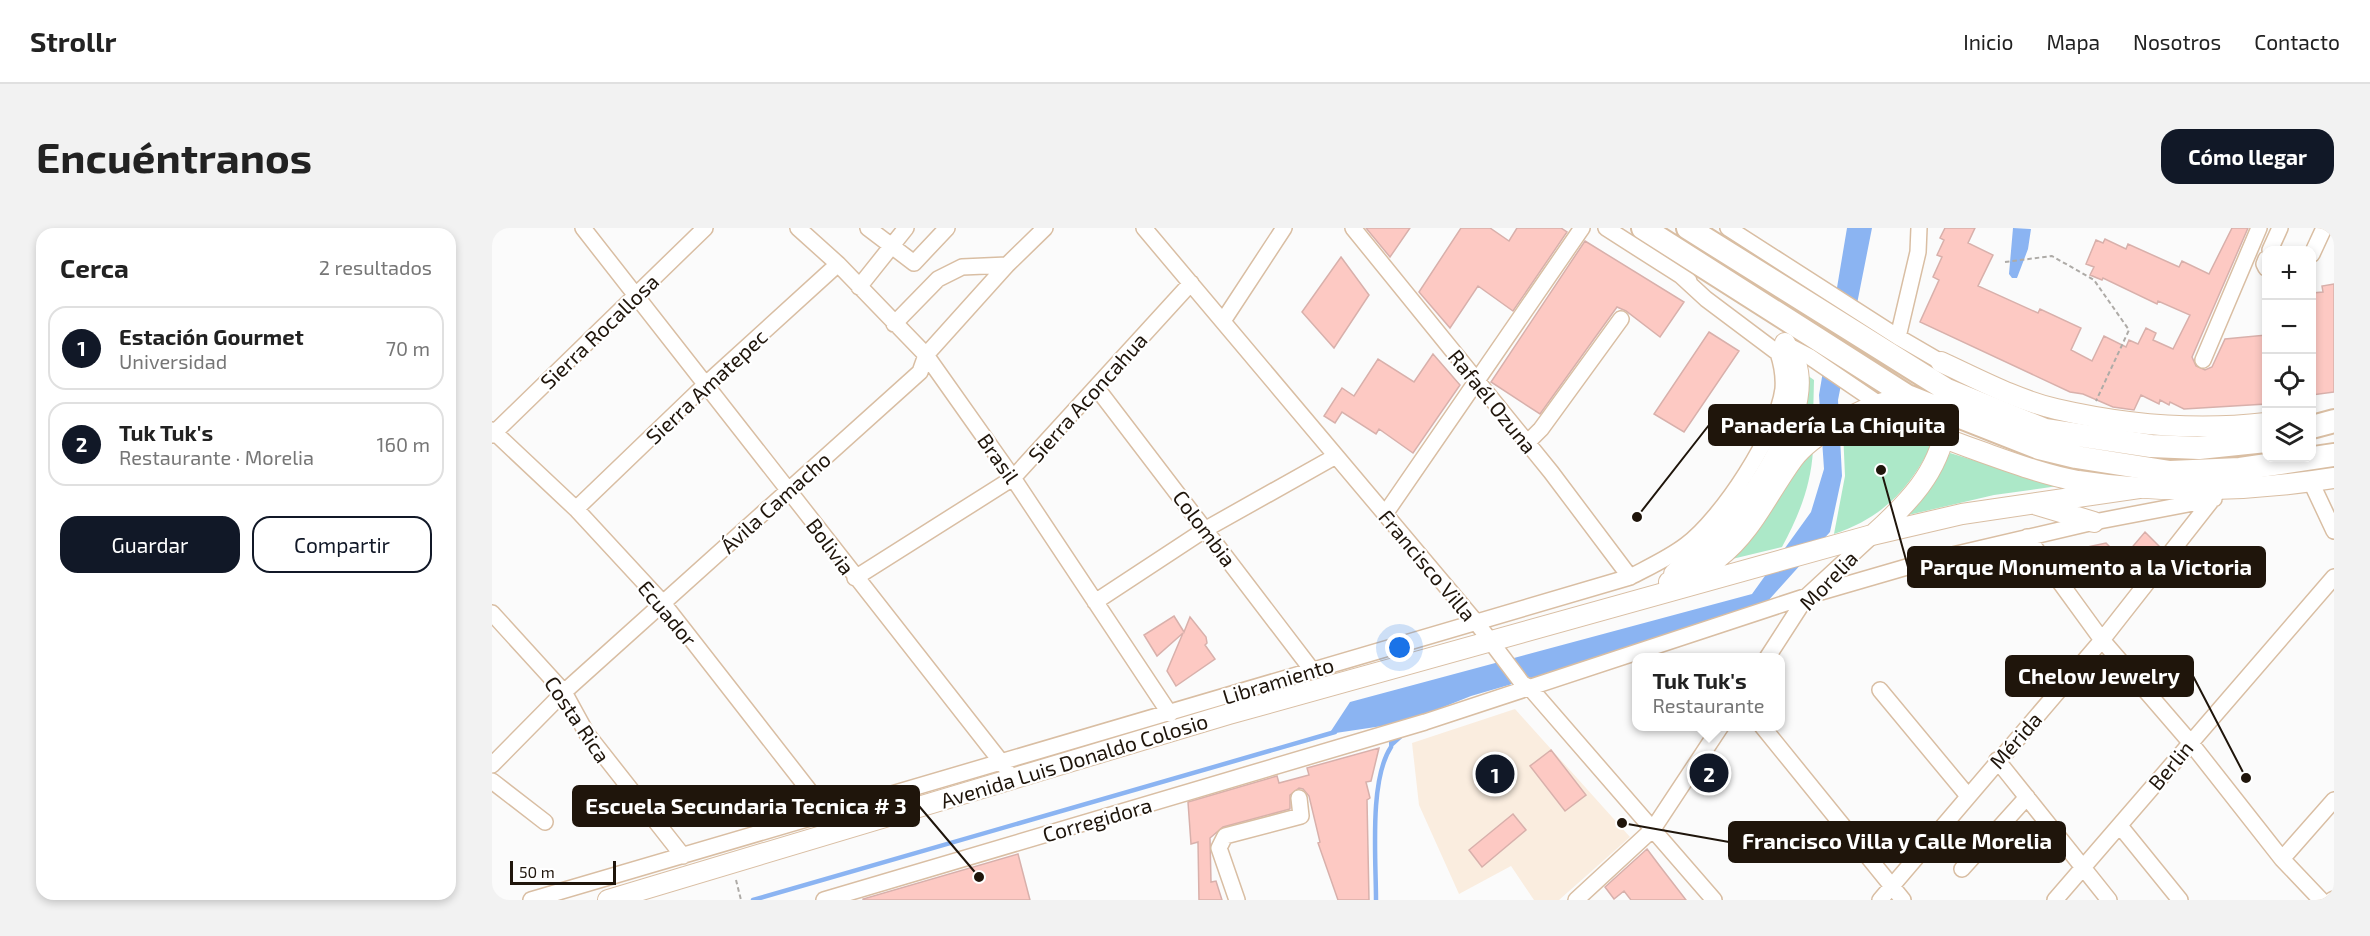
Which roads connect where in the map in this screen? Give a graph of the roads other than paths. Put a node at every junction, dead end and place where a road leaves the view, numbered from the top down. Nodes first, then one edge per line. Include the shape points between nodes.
1 (583, 228) edge
2 (705, 228) edge
3 (798, 228) edge
4 (868, 228) edge
5 (906, 228) edge
6 (947, 228) edge
7 (1045, 228) edge
8 (1144, 228) edge
9 (1284, 228) edge
10 (1353, 228) edge
11 (1582, 228) edge
12 (1606, 228) edge
13 (1644, 228) edge
14 (1688, 228) edge
15 (1697, 228) edge
16 (1919, 228) edge
17 (2259, 228) edge
18 (2280, 228) edge
19 (2324, 228) edge
20 (1721, 236) edge
21 (2272, 246) edge
22 (2316, 246) edge
23 (891, 247) junction
24 (838, 264) junction
25 (1007, 265) junction
26 (1681, 276) junction
27 (1191, 284) junction
28 (859, 287) junction
29 (636, 295) junction
30 (1621, 319) dead end
31 (1223, 321) junction
32 (894, 324) junction
33 (1868, 330) junction
34 (1898, 337) junction
35 (1785, 344) junction
36 (926, 355) junction
37 (2203, 360) dead end
38 (1941, 362) junction
39 (1477, 382) junction
40 (705, 385) junction
41 (1096, 387) junction
42 (1947, 390) junction
43 (1907, 396) junction
44 (1872, 407) junction
45 (1948, 413) junction
46 (2334, 415) edge
47 (2316, 417) edge
48 (2334, 421) edge
49 (2262, 423) edge
50 (2316, 426) edge
51 (493, 433) edge
52 (2334, 434) edge
53 (2316, 436) edge
54 (1944, 439) junction
55 (2259, 441) edge
56 (1527, 443) junction
57 (2334, 455) edge
58 (1336, 456) junction
59 (2240, 469) junction
60 (2170, 472) junction
61 (1013, 478) junction
62 (2334, 478) edge
63 (2311, 482) junction
64 (2146, 487) junction
65 (2194, 488) junction
66 (788, 490) junction
67 (2216, 493) junction
68 (2031, 503) junction
69 (2170, 507) junction
70 (576, 509) junction
71 (1385, 514) junction
72 (2094, 522) junction
73 (1206, 529) junction
74 (2188, 531) junction
75 (2334, 531) edge
76 (1872, 535) junction
77 (2028, 537) junction
78 (1630, 577) junction
79 (2334, 577) edge
80 (855, 578) junction
81 (1662, 584) junction
82 (1807, 596) junction
83 (1095, 602) junction
84 (663, 603) junction
85 (1611, 607) junction
86 (493, 617) edge
87 (1476, 622) junction
88 (2102, 640) junction
89 (1496, 647) junction
90 (1770, 653) edge
91 (1312, 670) junction
92 (1526, 685) junction
93 (1880, 690) dead end
94 (564, 692) junction
95 (1226, 706) junction
96 (1170, 714) junction
97 (1718, 731) edge
98 (1766, 731) edge
99 (2190, 742) junction
100 (1997, 760) junction
101 (492, 765) edge
102 (1008, 770) junction
103 (492, 781) edge
104 (1968, 796) junction
105 (2027, 797) junction
106 (1299, 798) dead end
107 (2334, 800) edge
108 (826, 812) junction
109 (545, 822) dead end
110 (2120, 826) junction
111 (1653, 829) junction
112 (683, 856) junction
113 (2282, 859) junction
114 (2082, 866) junction
115 (1962, 868) dead end
116 (602, 879) junction
117 (1893, 886) junction
118 (534, 900) edge
119 (609, 900) edge
120 (824, 900) edge
121 (1237, 900) edge
122 (1576, 900) edge
123 (1714, 900) edge
124 (1880, 900) edge
125 (1903, 900) edge
126 (2055, 900) edge
127 (2109, 900) edge
128 (2180, 900) edge
129 (2321, 900) edge

1 - 29 street, Bolivia
2 - 29 street, Sierra Rocallosa
3 - 24 street, Brasil
4 - 23 street
5 - 23 street
6 - 23 street via 914,263
7 - 25 street, Ávila Camacho
8 - 27 street, Francisco Villa
9 - 31 street
10 - 39 street, Rafaél Ozuna
11 - 39 street
12 - 26 street
13 - 43 highway
14 - 20 highway
15 - 20 highway
16 - 34 street via 1918,252
17 - 37 street
18 - 21 street
19 - 22 street
20 - 33 highway
23 - 28 street
24 - 28 street, Brasil
24 - 40 street, Sierra Amatepec
25 - 32 street via 962,267 938,279
25 - 36 street, Ávila Camacho
26 - 35 street
26 - 78 street, Libramiento via 1778,353 1783,389 1770,428 1719,511 1687,544
27 - 31 street, Francisco Villa
27 - 41 street, Sierra Aconcahua
28 - 32 street, Brasil
29 - 40 street, Bolivia
29 - 51 street, Sierra Rocallosa
30 - 56 street
31 - 58 street, Francisco Villa
32 - 36 street, Brasil
33 - 34 street
33 - 42 highway
34 - 38 street
35 - 44 street via 1855,387
35 - 81 main road via 1796,363 1798,380 1795,414 1788,431 1738,512
36 - 61 street, Brasil
36 - 66 street, Ávila Camacho via 920,372
38 - 42 main road
38 - 49 main road via 2055,409 2154,426
39 - 56 street, Rafaél Ozuna
39 - 71 street
40 - 66 street, Bolivia
40 - 70 street, Sierra Amatepec
41 - 61 street, Sierra Aconcahua
41 - 73 street, Colombia
42 - 43 main road
42 - 45 main road
42 - 55 highway via 2044,430 2077,436 2199,448
43 - 44 main road
43 - 45 highway
44 - 54 main road
44 - 81 main road, Avenida Luis Donaldo Colosio via 1825,432 1794,457 1765,504 1716,560
45 - 54 main road
45 - 60 highway via 2039,448
46 - 47 main road
48 - 50 highway
51 - 70 street, Ecuador
52 - 53 highway
54 - 64 main road via 2078,481
54 - 76 main road via 1925,480 1908,503
56 - 78 street, Rafaél Ozuna
57 - 59 highway
58 - 71 street, Francisco Villa
58 - 73 street
59 - 60 highway
59 - 67 street, Mérida
60 - 64 highway
60 - 65 highway
61 - 80 street, Sierra Aconcahua
61 - 83 street, Brasil
62 - 63 main road
63 - 67 main road
63 - 75 street
64 - 65 main road
64 - 68 main road, Avenida Luis Donaldo Colosio
65 - 67 main road
66 - 80 street, Bolivia
66 - 84 street, Ávila Camacho
67 - 69 street, Corregidora
67 - 74 street, Mérida
68 - 72 main road
68 - 76 main road, Avenida Luis Donaldo Colosio
69 - 72 street, Corregidora
69 - 74 street via 2183,516
70 - 84 street, Ecuador
71 - 87 street, Francisco Villa
72 - 77 street, Corregidora
73 - 83 street
73 - 91 street, Colombia
74 - 88 street, Mérida
76 - 82 street, Morelia
76 - 85 main road, Avenida Luis Donaldo Colosio
77 - 82 street, Corregidora
77 - 88 street
78 - 87 street, Libramiento
79 - 99 street, Berlin
80 - 102 street, Bolivia
81 - 85 main road, Avenida Luis Donaldo Colosio
82 - 90 street, Morelia
82 - 92 street, Corregidora
83 - 96 street, Brasil
84 - 94 street, Ávila Camacho
84 - 108 street, Ecuador
85 - 89 main road, Avenida Luis Donaldo Colosio
86 - 94 street, Costa Rica
87 - 89 street, Francisco Villa
87 - 91 street, Libramiento
88 - 99 street
88 - 100 street, Mérida
89 - 92 street, Francisco Villa
89 - 95 main road, Avenida Luis Donaldo Colosio
91 - 95 street, Libramiento
92 - 111 street, Francisco Villa
92 - 120 street, Corregidora via 1370,739
93 - 104 street
94 - 101 street, Ávila Camacho
94 - 112 street, Costa Rica via 600,752
95 - 96 street, Libramiento
95 - 102 main road, Avenida Luis Donaldo Colosio
96 - 102 street, Libramiento
97 - 111 street
98 - 117 street
99 - 110 street, Berlin
99 - 113 street
100 - 104 street, Mérida
100 - 105 street
102 - 108 street, Libramiento
102 - 119 main road, Avenida Luis Donaldo Colosio
103 - 109 street
104 - 117 street, Mérida
105 - 114 street
105 - 115 street
106 - 121 street via 1301,816 1225,836 1220,842
107 - 113 street
108 - 112 street, Libramiento
110 - 114 street, Berlin
110 - 128 street
111 - 122 street
111 - 123 street, Francisco Villa
112 - 116 street, Libramiento
113 - 129 street
114 - 126 street, Berlin
114 - 127 street
116 - 118 street, Libramiento
116 - 119 street
117 - 124 street, Mérida
117 - 125 street

